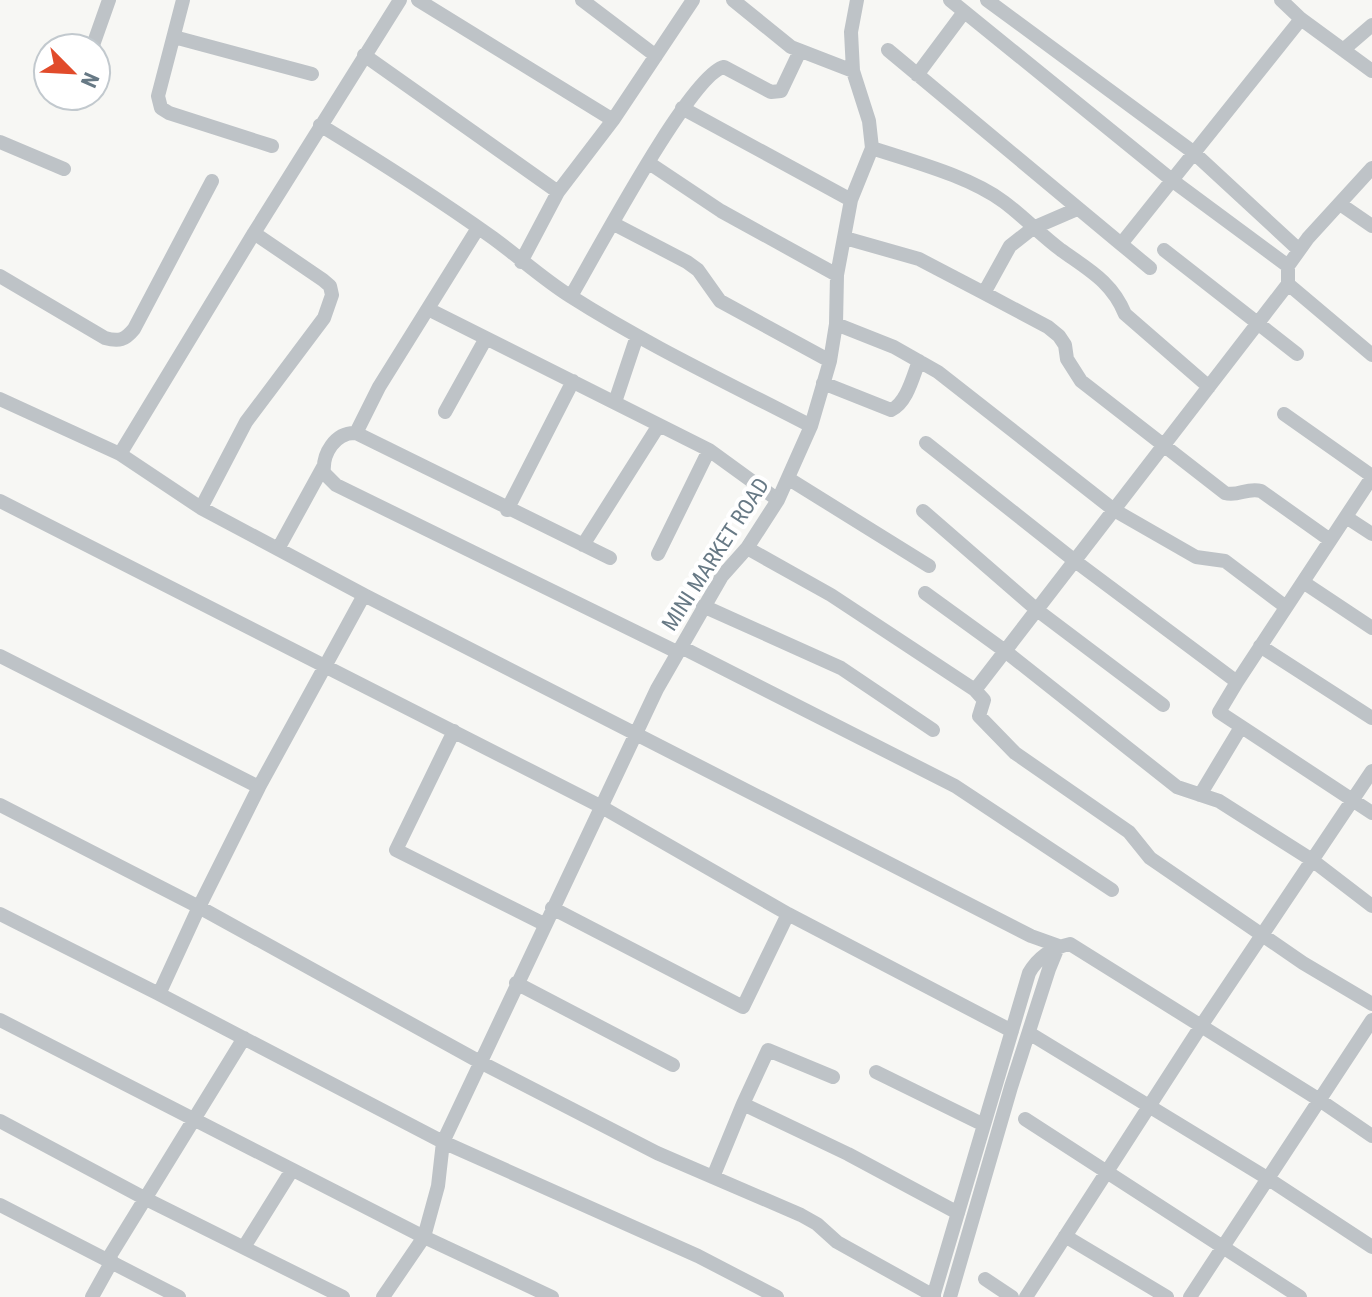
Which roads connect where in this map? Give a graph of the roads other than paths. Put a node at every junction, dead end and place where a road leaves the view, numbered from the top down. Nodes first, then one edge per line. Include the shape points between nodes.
1 (109, 0) edge
2 (183, 0) edge
3 (400, 0) edge
4 (418, 0) edge
5 (582, 0) edge
6 (693, 0) edge
7 (733, 0) edge
8 (857, 0) edge
9 (950, 0) edge
10 (987, 0) edge
11 (1281, 0) edge
12 (964, 12) junction
13 (1301, 19) junction
14 (1372, 25) edge
15 (98, 32) edge
16 (174, 37) junction
17 (888, 50) dead end
18 (1343, 50) junction
19 (800, 51) junction
20 (364, 55) junction
21 (656, 56) junction
22 (853, 71) junction
23 (1372, 71) edge
24 (312, 74) dead end
25 (917, 75) junction
26 (682, 108) junction
27 (613, 120) junction
28 (320, 125) junction
29 (0, 142) edge
30 (272, 146) dead end
31 (872, 148) junction
32 (1193, 152) junction
33 (649, 163) junction
34 (1372, 168) edge
35 (64, 169) dead end
36 (212, 181) dead end
37 (1173, 181) junction
38 (558, 192) junction
39 (851, 200) junction
40 (1340, 204) junction
41 (1077, 209) junction
42 (614, 224) junction
43 (1372, 226) edge
44 (478, 228) junction
45 (1033, 228) junction
46 (254, 233) junction
47 (845, 238) junction
48 (1121, 244) junction
49 (1164, 250) dead end
50 (1299, 250) junction
51 (521, 262) junction
52 (1288, 266) junction
53 (1150, 268) dead end
54 (837, 275) junction
55 (0, 276) edge
56 (1288, 284) junction
57 (984, 293) junction
58 (571, 296) junction
59 (430, 310) junction
60 (1259, 322) junction
61 (836, 324) junction
62 (637, 336) junction
63 (485, 340) junction
64 (1297, 354) dead end
65 (1372, 355) edge
66 (830, 361) junction
67 (919, 361) junction
68 (573, 381) junction
69 (823, 383) junction
70 (1209, 387) junction
71 (0, 399) edge
72 (615, 402) junction
73 (445, 412) dead end
74 (1284, 414) dead end
75 (659, 425) junction
76 (811, 426) junction
77 (356, 433) junction
78 (926, 443) dead end
79 (1165, 444) junction
80 (709, 450) junction
81 (120, 454) junction
82 (323, 467) junction
83 (1372, 477) edge
84 (789, 479) junction
85 (778, 500) junction
86 (0, 501) edge
87 (201, 508) junction
88 (507, 510) junction
89 (1114, 510) junction
90 (923, 511) dead end
91 (1346, 517) junction
92 (1372, 534) edge
93 (1330, 540) junction
94 (583, 545) junction
95 (747, 548) junction
96 (278, 549) junction
97 (658, 554) dead end
98 (610, 558) dead end
99 (1075, 561) junction
100 (929, 566) dead end
101 (1303, 582) junction
102 (925, 593) dead end
103 (364, 595) junction
104 (703, 606) junction
105 (1286, 607) junction
106 (1037, 610) junction
107 (1372, 628) edge
108 (1260, 646) junction
109 (679, 649) junction
110 (1005, 651) junction
111 (0, 656) edge
112 (323, 665) junction
113 (1237, 682) junction
114 (975, 690) junction
115 (1163, 705) dead end
116 (1372, 718) edge
117 (1241, 727) junction
118 (933, 730) dead end
119 (454, 731) junction
120 (635, 733) junction
121 (1372, 771) edge
122 (259, 787) junction
123 (1200, 795) junction
124 (1352, 800) junction
125 (0, 805) edge
126 (600, 806) junction
127 (1372, 813) edge
128 (1312, 860) junction
129 (1112, 890) dead end
130 (1372, 906) edge
131 (199, 907) junction
132 (552, 908) junction
133 (0, 914) edge
134 (788, 914) junction
135 (544, 924) junction
136 (1263, 934) junction
137 (1059, 946) junction
138 (516, 983) junction
139 (159, 994) junction
140 (1372, 1004) edge
141 (0, 1020) edge
142 (1372, 1020) edge
143 (1201, 1026) junction
144 (1012, 1031) junction
145 (1029, 1033) junction
146 (244, 1038) junction
147 (480, 1062) junction
148 (673, 1065) dead end
149 (876, 1072) dead end
150 (833, 1077) dead end
151 (1318, 1099) junction
152 (743, 1104) junction
153 (1150, 1105) junction
154 (1025, 1119) dead end
155 (194, 1120) junction
156 (0, 1121) edge
157 (984, 1125) junction
158 (1372, 1136) edge
159 (443, 1142) junction
160 (292, 1170) junction
161 (1106, 1172) junction
162 (713, 1177) junction
163 (1267, 1178) junction
164 (146, 1199) junction
165 (0, 1205) edge
166 (958, 1213) junction
167 (1065, 1236) junction
168 (424, 1237) junction
169 (1222, 1246) junction
170 (244, 1247) junction
171 (1372, 1247) edge
172 (110, 1260) junction
173 (985, 1279) dead end
174 (934, 1296) edge
175 (92, 1297) edge
176 (177, 1297) edge
177 (343, 1297) edge
178 (383, 1297) edge
179 (552, 1297) edge
180 (777, 1297) edge
181 (950, 1297) edge
182 (1012, 1297) edge
183 (1026, 1297) edge
184 (1167, 1297) edge
185 (1190, 1297) edge
186 (1300, 1297) edge

1 - 15 street
2 - 16 street
3 - 20 street
4 - 27 street
5 - 21 street
6 - 21 street
7 - 19 street
8 - 22 street via 851,32
9 - 12 street
10 - 32 street
11 - 13 street
12 - 25 street
12 - 37 street
13 - 18 street
13 - 32 street
14 - 18 street
16 - 24 street
16 - 30 street via 158,96 161,108
17 - 25 street
18 - 23 street
19 - 22 street
19 - 26 street via 781,91 771,92 724,67 712,73
20 - 28 street
20 - 38 street
21 - 27 street
22 - 31 street
25 - 41 street
26 - 33 street
26 - 39 street
27 - 38 street
28 - 44 street
28 - 46 street
29 - 35 street
31 - 39 street, MINI MARKET ROAD
31 - 45 street via 968,183 1002,201
32 - 37 street
32 - 50 street
33 - 42 street
33 - 54 street via 721,211
34 - 40 street
36 - 55 street via 127,337 105,338
37 - 48 street
37 - 52 street
38 - 51 street
39 - 47 street, MINI MARKET ROAD
40 - 43 street
40 - 50 street
41 - 45 street
41 - 48 street
42 - 58 street
42 - 66 street via 687,262 720,301
44 - 51 street
44 - 59 street
45 - 57 street via 1010,246
45 - 70 street via 1108,285 1125,314
46 - 81 street
46 - 87 street via 323,280 332,295 324,318 246,422
47 - 54 street, MINI MARKET ROAD
47 - 57 street via 919,259
48 - 53 street
49 - 60 street
50 - 52 street
51 - 58 street
52 - 56 street
54 - 61 street, MINI MARKET ROAD
56 - 60 street
56 - 65 street
57 - 79 street via 1059,336 1081,381
58 - 62 street
59 - 63 street
59 - 77 street via 379,387
60 - 64 street
60 - 70 street
61 - 66 street, MINI MARKET ROAD
61 - 67 street
62 - 72 street
62 - 76 street
63 - 68 street
63 - 73 street
66 - 69 street, MINI MARKET ROAD
67 - 69 street via 904,398 891,410
67 - 89 street
68 - 72 street
68 - 88 street
69 - 76 street, MINI MARKET ROAD
70 - 79 street
71 - 81 street
72 - 75 street
74 - 83 street
75 - 80 street
75 - 94 street
76 - 84 street, MINI MARKET ROAD
77 - 82 street via 341,435
77 - 88 street
78 - 99 street
79 - 89 street
79 - 93 street via 1225,493 1261,491
80 - 85 street
80 - 97 street
81 - 87 street
82 - 96 street
82 - 109 street via 336,485
83 - 91 street
84 - 85 street, MINI MARKET ROAD
84 - 100 street
85 - 95 street, MINI MARKET ROAD
86 - 112 street
87 - 96 street
88 - 94 street
89 - 99 street
89 - 105 street via 1196,557 1225,561
90 - 106 street
91 - 92 street
91 - 93 street
93 - 101 street
94 - 98 street
95 - 104 street, MINI MARKET ROAD
95 - 114 street via 831,595
96 - 103 street
99 - 106 street
99 - 113 street
101 - 105 street
101 - 107 street
102 - 110 street
103 - 112 street
103 - 120 street
104 - 109 street, MINI MARKET ROAD
104 - 118 street via 841,668
105 - 108 street
106 - 110 street
106 - 115 street
108 - 113 street
108 - 116 street
109 - 120 street, MINI MARKET ROAD
109 - 129 street via 955,786
110 - 114 street
110 - 123 street via 1177,787
111 - 122 street
112 - 119 street
112 - 122 street
113 - 117 street via 1219,712
114 - 136 street via 984,700 979,716 1015,753 1106,814 1150,858
117 - 123 street
117 - 124 street
119 - 126 street
119 - 135 street via 396,850
120 - 126 street, MINI MARKET ROAD
120 - 137 street
121 - 124 street
122 - 131 street
123 - 128 street via 1219,801
124 - 127 street
124 - 128 street
125 - 131 street
126 - 132 street, MINI MARKET ROAD
126 - 134 street
128 - 130 street
128 - 136 street
131 - 139 street
131 - 147 street
132 - 134 street via 743,1007
132 - 135 street, MINI MARKET ROAD
133 - 139 street
134 - 144 street
135 - 138 street, MINI MARKET ROAD
136 - 140 street
136 - 143 street
137 - 143 street via 1070,944
137 - 144 street via 1036,961 1029,973
137 - 145 street
138 - 147 street, MINI MARKET ROAD
138 - 148 street
139 - 146 street
141 - 155 street
142 - 151 street
143 - 151 street
143 - 153 street
144 - 157 street
145 - 153 street
145 - 181 street
146 - 155 street
146 - 159 street
147 - 159 street, MINI MARKET ROAD
147 - 162 street
149 - 157 street
150 - 152 street via 768,1050
151 - 158 street
151 - 163 street
152 - 162 street
152 - 166 street
153 - 161 street
153 - 163 street
154 - 161 street
155 - 160 street
155 - 164 street
156 - 164 street
157 - 166 street
159 - 168 street, MINI MARKET ROAD
159 - 180 street
160 - 168 street
160 - 170 street
161 - 167 street
161 - 169 street
162 - 174 street via 801,1215 837,1242
163 - 169 street
163 - 171 street
164 - 170 street
164 - 172 street
165 - 172 street
166 - 174 street
167 - 183 street
167 - 184 street
168 - 178 street, MINI MARKET ROAD
168 - 179 street
169 - 185 street
169 - 186 street
170 - 177 street
172 - 175 street
172 - 176 street
173 - 182 street

